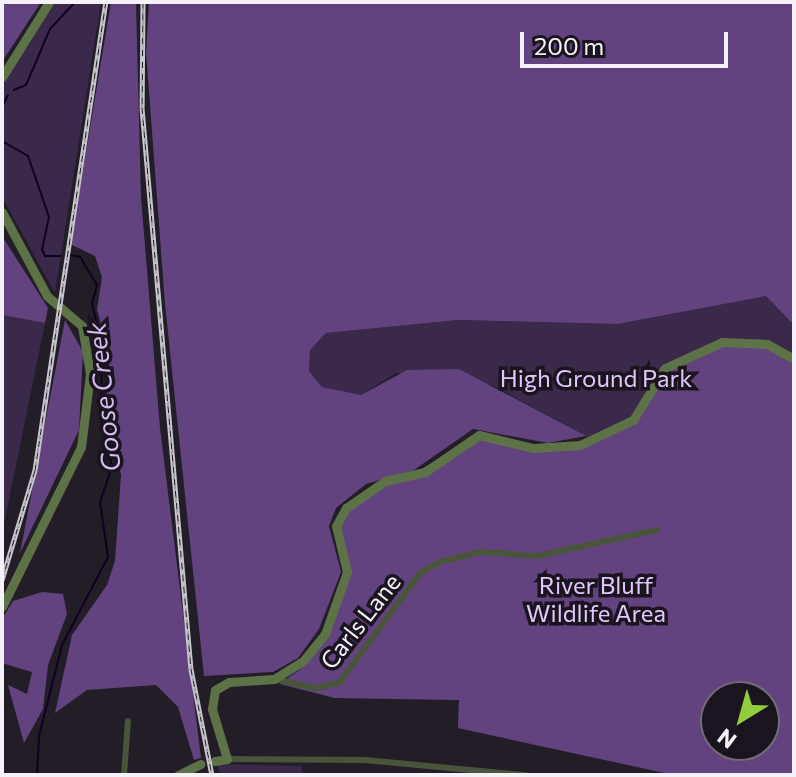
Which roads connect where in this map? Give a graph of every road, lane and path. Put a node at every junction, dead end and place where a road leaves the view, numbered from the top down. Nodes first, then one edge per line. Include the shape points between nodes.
1 (49, 2) edge
2 (2, 77) edge
3 (2, 212) edge
4 (794, 359) edge
5 (657, 530) dead end
6 (2, 607) edge
7 (274, 679) junction
8 (128, 721) dead end
9 (227, 759) junction
10 (215, 761) dead end
11 (201, 764) dead end
12 (124, 775) edge
13 (178, 775) edge
14 (525, 775) edge

1 - 2 street
3 - 6 street via 47,296 82,326 90,374 81,447
4 - 7 street via 767,344 722,342 665,368 633,420 580,445 533,448 479,435 425,472 385,481 346,508 336,526 347,572 325,634 303,661
5 - 7 street, Carls Lane via 537,556 480,552 440,562 420,573 339,683 315,688
7 - 9 street via 215,690 212,709
8 - 12 street
9 - 10 street
9 - 14 street via 365,760
11 - 13 street

